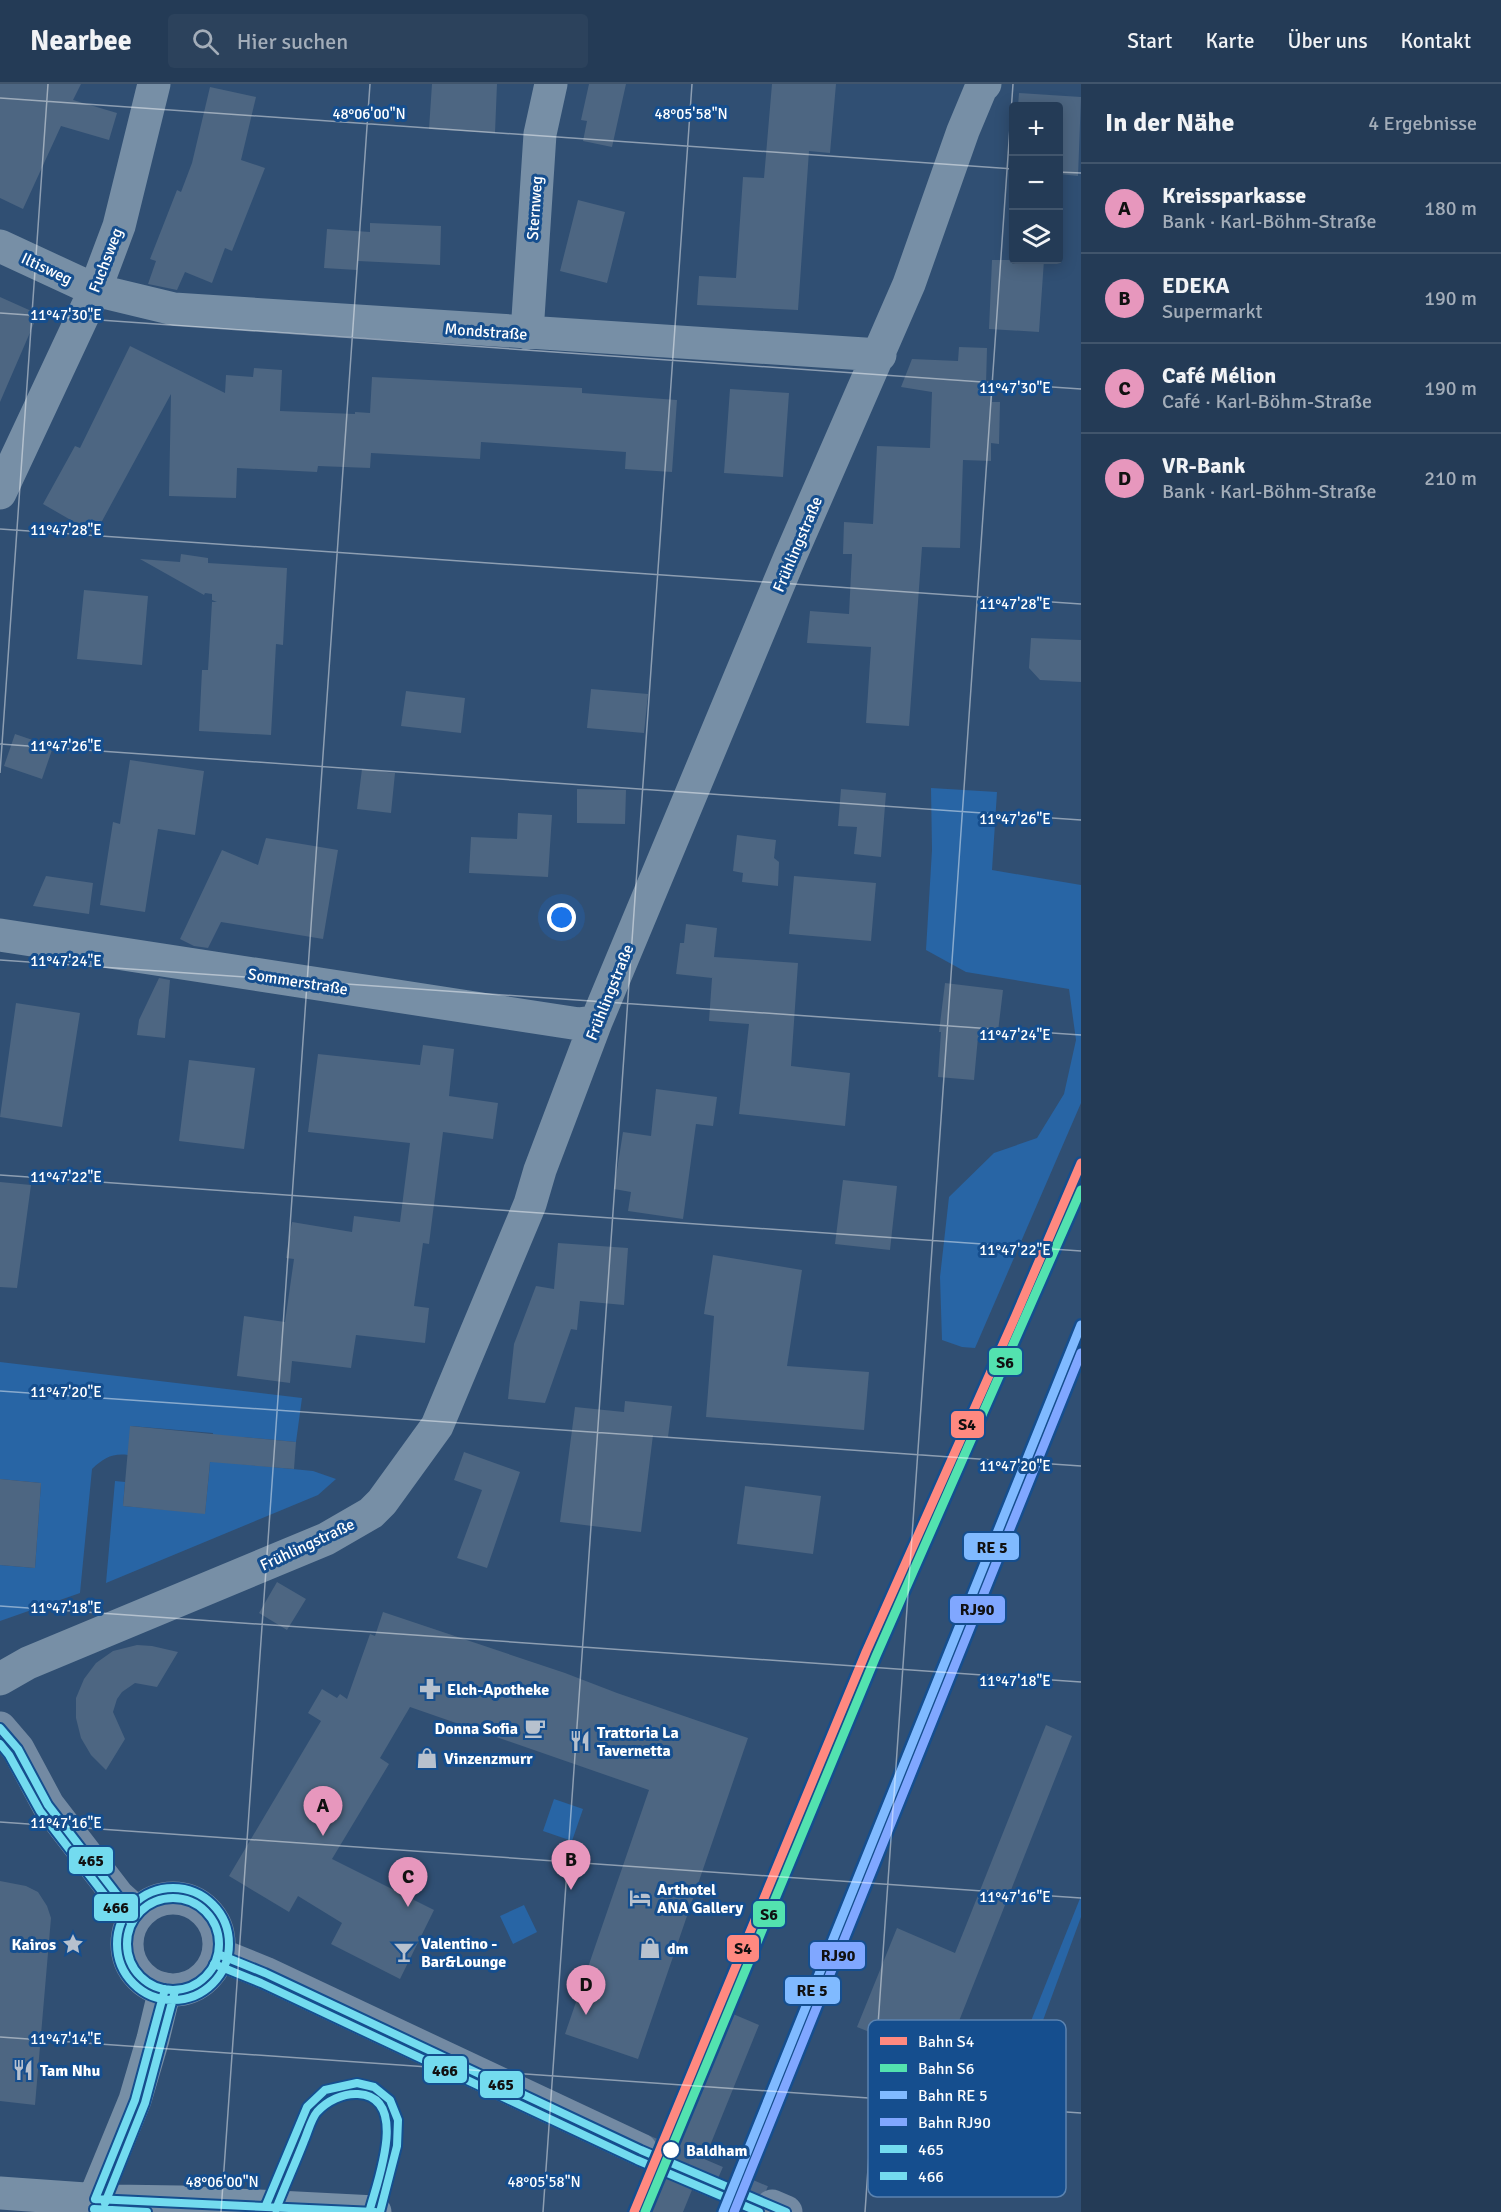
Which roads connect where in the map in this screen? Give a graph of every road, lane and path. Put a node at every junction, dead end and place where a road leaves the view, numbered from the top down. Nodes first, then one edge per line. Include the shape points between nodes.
1 (154, 84) edge
2 (550, 84) edge
3 (984, 84) edge
4 (0, 246) edge
5 (95, 290) junction
6 (527, 333) junction
7 (880, 355) junction
8 (0, 493) edge
9 (0, 935) edge
10 (596, 1022) junction
11 (0, 1679) edge
12 (0, 1728) edge
13 (138, 1914) junction
14 (218, 1954) junction
15 (165, 1989) junction
16 (641, 2150) tunnel mouth
17 (0, 2193) edge
18 (92, 2205) edge
19 (375, 2212) edge

1 - 5 street, Fuchsweg via 119,226
2 - 6 street, Sternweg via 540,134
3 - 7 street, Frühlingstraße
4 - 5 street, Iltisweg
5 - 6 street, Mondstraße via 174,309
5 - 8 street, Fuchsweg
6 - 7 street, Mondstraße
7 - 10 street, Frühlingstraße via 790,557
9 - 10 street, Sommerstraße via 579,1024
10 - 11 street, Frühlingstraße via 530,1204 437,1426 382,1502 371,1513 326,1539 28,1663
12 - 13 street via 18,1749 48,1805 118,1896
13 - 14 street via 162,1899 179,1898 195,1903 215,1925
13 - 15 street via 131,1926 128,1953 141,1977
14 - 15 street via 200,1982
14 - 16 street
15 - 18 street via 135,2100
17 - 18 street
18 - 19 street via 114,2201 180,2202

